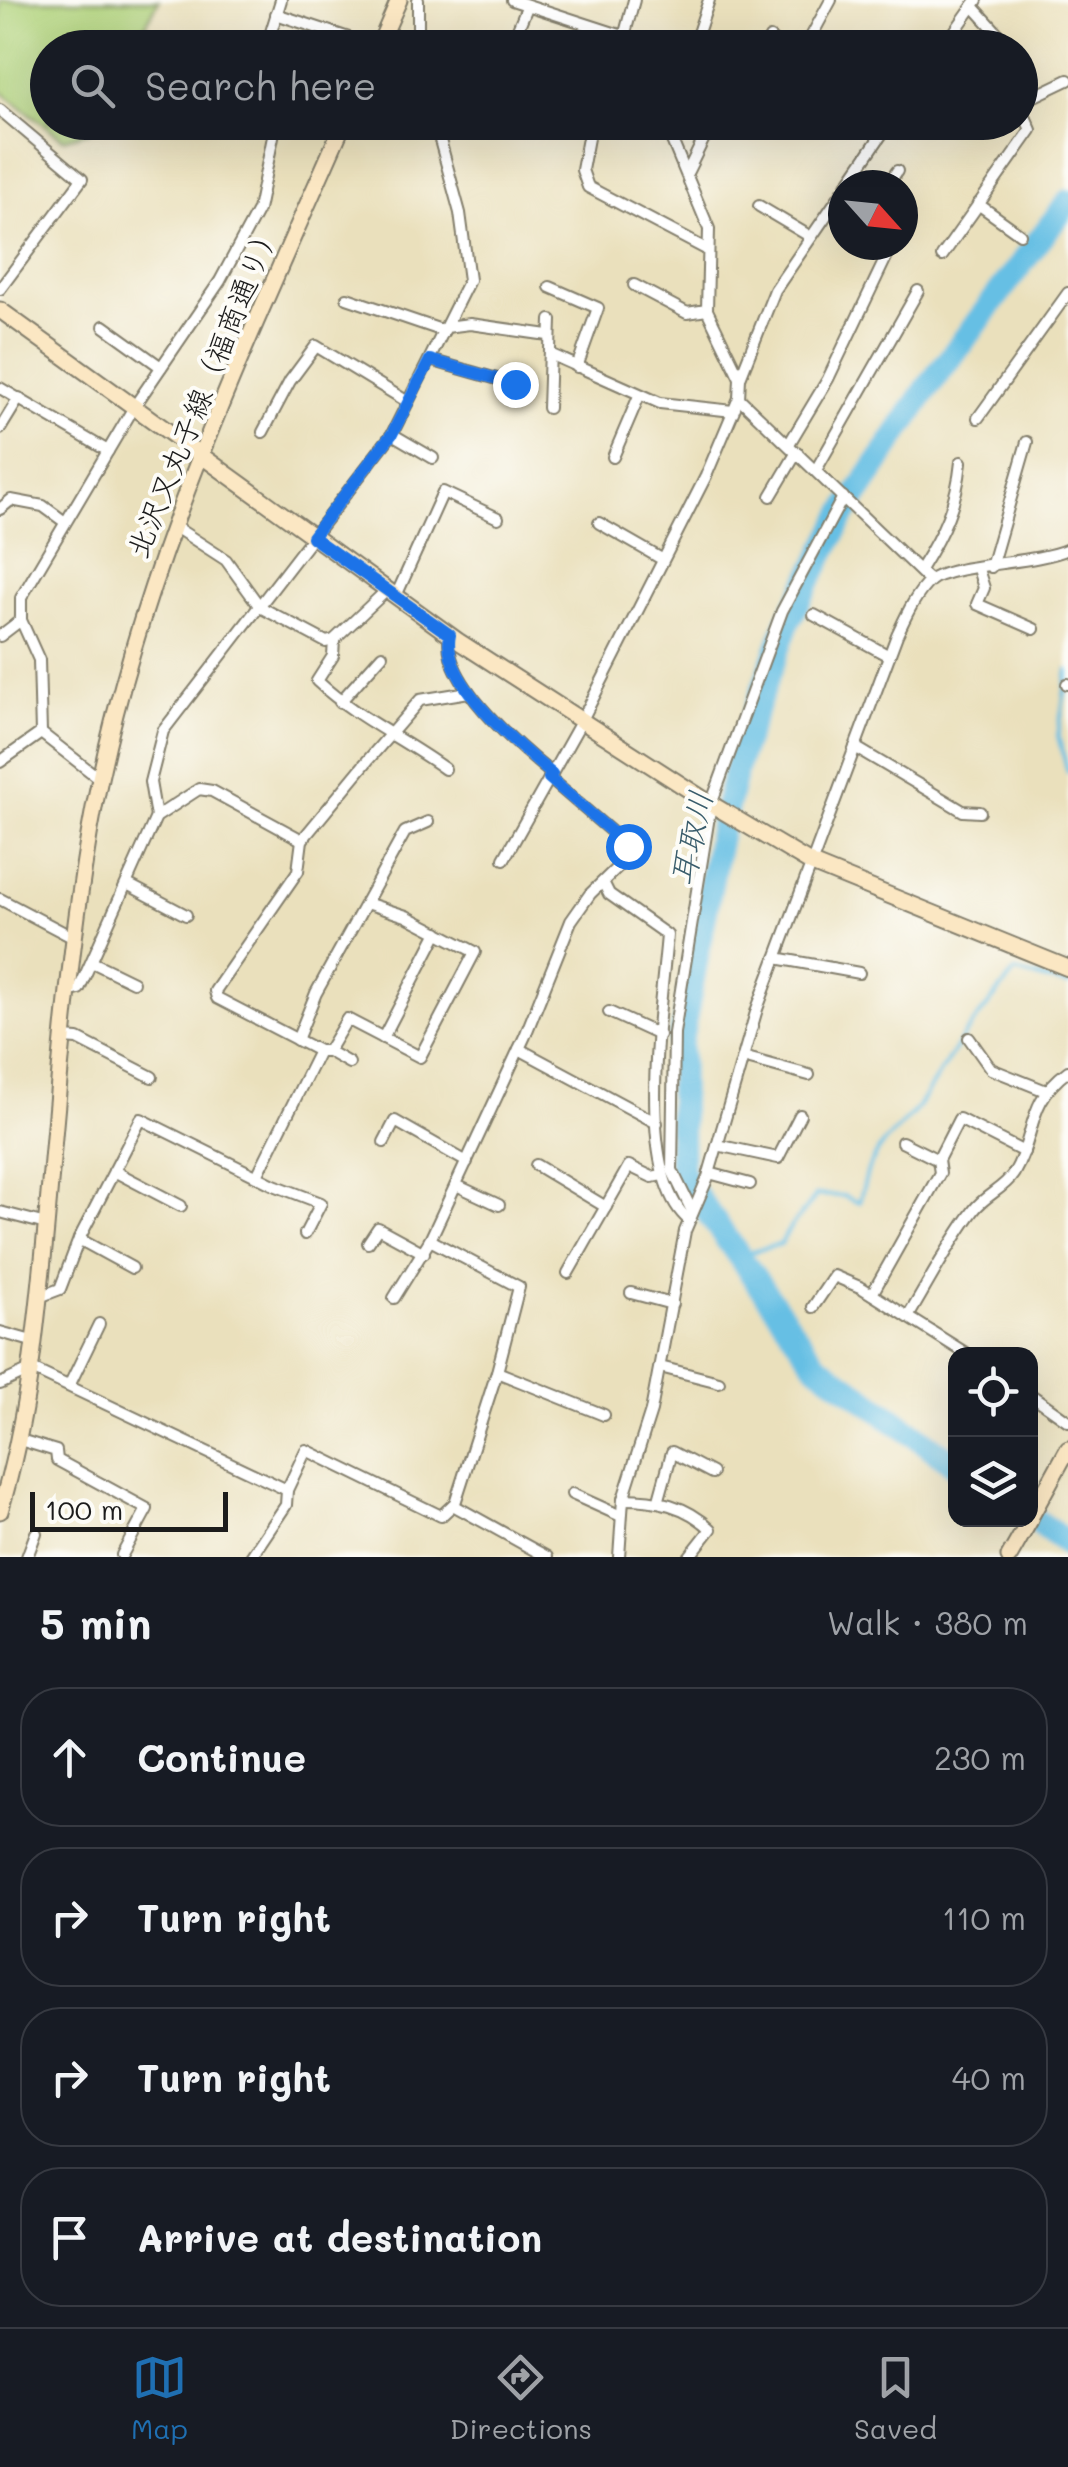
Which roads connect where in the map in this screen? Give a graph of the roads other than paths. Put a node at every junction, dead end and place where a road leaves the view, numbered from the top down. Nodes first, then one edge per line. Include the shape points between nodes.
1 (281, 0) edge
2 (399, 0) edge
3 (418, 0) edge
4 (634, 0) edge
5 (709, 0) edge
6 (830, 0) edge
7 (975, 2) edge
8 (522, 3) edge
9 (276, 14) junction
10 (271, 30) edge
11 (325, 30) edge
12 (386, 30) edge
13 (418, 30) edge
14 (516, 30) edge
15 (592, 30) edge
16 (626, 30) edge
17 (699, 30) edge
18 (815, 30) edge
19 (956, 30) edge
20 (998, 30) edge
21 (1068, 80) edge
22 (1038, 95) edge
23 (0, 110) edge
24 (30, 135) edge
25 (36, 140) edge
26 (272, 140) edge
27 (336, 140) edge
28 (439, 140) edge
29 (588, 140) edge
30 (673, 140) edge
31 (703, 140) edge
32 (878, 140) edge
33 (1024, 140) edge
34 (688, 170) junction
35 (857, 170) edge
36 (978, 204) junction
37 (759, 206) dead end
38 (828, 212) edge
39 (1020, 234) dead end
40 (810, 237) junction
41 (706, 249) junction
42 (942, 256) dead end
43 (885, 260) edge
44 (634, 285) dead end
45 (550, 287) dead end
46 (0, 289) edge
47 (918, 291) dead end
48 (1068, 293) edge
49 (348, 298) dead end
50 (0, 310) edge
51 (707, 310) junction
52 (552, 320) dead end
53 (104, 326) dead end
54 (445, 329) junction
55 (548, 335) junction
56 (550, 354) junction
57 (430, 360) junction
58 (162, 366) junction
59 (577, 366) junction
60 (740, 378) junction
61 (515, 384) dead end
62 (0, 388) edge
63 (640, 396) junction
64 (19, 398) junction
65 (739, 398) junction
66 (408, 402) junction
67 (134, 407) junction
68 (548, 408) dead end
69 (734, 412) junction
70 (978, 418) dead end
71 (0, 430) edge
72 (263, 432) dead end
73 (392, 434) junction
74 (1027, 442) dead end
75 (793, 448) junction
76 (108, 451) junction
77 (198, 453) junction
78 (613, 457) dead end
79 (433, 458) dead end
80 (960, 462) dead end
81 (816, 470) junction
82 (770, 496) dead end
83 (845, 499) junction
84 (0, 509) edge
85 (498, 518) dead end
86 (65, 522) junction
87 (598, 523) dead end
88 (171, 524) junction
89 (312, 537) junction
90 (1068, 549) edge
91 (660, 558) junction
92 (992, 567) junction
93 (921, 568) junction
94 (978, 569) junction
95 (930, 581) junction
96 (392, 593) junction
97 (258, 604) junction
98 (814, 615) dead end
99 (21, 620) junction
100 (1034, 629) dead end
101 (450, 635) junction
102 (0, 636) edge
103 (334, 640) junction
104 (382, 656) dead end
105 (889, 656) junction
106 (469, 692) junction
107 (340, 702) junction
108 (582, 720) junction
109 (41, 733) junction
110 (392, 733) junction
111 (855, 747) junction
112 (0, 762) edge
113 (445, 769) dead end
114 (550, 776) junction
115 (100, 779) junction
116 (712, 804) junction
117 (980, 812) dead end
118 (156, 817) junction
119 (428, 822) dead end
120 (302, 840) junction
121 (504, 859) dead end
122 (812, 864) junction
123 (602, 882) junction
124 (129, 885) junction
125 (0, 899) edge
126 (366, 903) junction
127 (186, 915) dead end
128 (438, 932) junction
129 (74, 938) junction
130 (776, 958) junction
131 (92, 962) junction
132 (1068, 968) edge
133 (859, 973) dead end
134 (133, 982) dead end
135 (68, 992) junction
136 (609, 1012) dead end
137 (659, 1035) junction
138 (64, 1038) junction
139 (383, 1038) junction
140 (969, 1038) dead end
141 (297, 1040) junction
142 (519, 1049) junction
143 (324, 1051) junction
144 (743, 1056) junction
145 (349, 1063) dead end
146 (1068, 1072) edge
147 (808, 1075) dead end
148 (152, 1077) dead end
149 (1046, 1091) junction
150 (800, 1115) dead end
151 (656, 1123) junction
152 (384, 1142) dead end
153 (902, 1142) dead end
154 (717, 1145) junction
155 (1024, 1152) junction
156 (938, 1160) junction
157 (466, 1162) junction
158 (536, 1165) dead end
159 (114, 1172) junction
160 (662, 1175) junction
161 (708, 1175) junction
162 (257, 1176) junction
163 (750, 1184) dead end
164 (456, 1185) junction
165 (499, 1205) dead end
166 (181, 1206) dead end
167 (606, 1206) junction
168 (0, 1212) edge
169 (691, 1213) junction
170 (46, 1224) junction
171 (305, 1234) dead end
172 (80, 1239) junction
173 (430, 1240) junction
174 (368, 1242) dead end
175 (424, 1254) junction
176 (132, 1268) dead end
177 (568, 1273) dead end
178 (632, 1293) dead end
179 (872, 1294) junction
180 (39, 1297) junction
181 (394, 1298) dead end
182 (672, 1304) junction
183 (813, 1307) dead end
184 (908, 1318) junction
185 (99, 1324) dead end
186 (0, 1332) edge
187 (35, 1342) junction
188 (956, 1347) edge
189 (660, 1367) junction
190 (32, 1369) junction
191 (498, 1372) junction
192 (719, 1382) dead end
193 (0, 1384) edge
194 (69, 1386) junction
195 (1038, 1400) edge
196 (604, 1416) dead end
197 (1068, 1421) edge
198 (20, 1440) junction
199 (1068, 1449) edge
200 (712, 1472) dead end
201 (287, 1490) junction
202 (572, 1494) dead end
203 (623, 1499) junction
204 (659, 1499) junction
205 (453, 1504) junction
206 (1038, 1505) edge
207 (0, 1511) edge
208 (621, 1516) junction
209 (1026, 1527) edge
210 (36, 1533) dead end
211 (122, 1555) edge
212 (28, 1557) edge
213 (251, 1557) edge
214 (546, 1557) edge
215 (619, 1557) edge
216 (689, 1557) edge
217 (1009, 1557) edge

1 - 9 street
2 - 12 street
3 - 13 street
4 - 16 street
5 - 17 street
6 - 18 street
7 - 19 street
7 - 20 street
8 - 14 street
8 - 15 street
9 - 10 street
9 - 11 street
21 - 22 street
23 - 24 street
25 - 46 street via 82,179
26 - 58 street via 258,210
27 - 77 street, 北沢又丸子線（福商通り）
28 - 54 street via 469,280
29 - 41 street via 582,170 588,187
30 - 34 street
31 - 34 street
32 - 35 street
33 - 36 street
34 - 41 street via 709,229
36 - 39 street
36 - 42 street
37 - 40 street
38 - 40 street
40 - 60 street via 775,290
41 - 51 street
43 - 75 street
44 - 51 street via 687,313
45 - 59 street via 598,308
47 - 81 street
48 - 70 street
49 - 54 street
50 - 67 street
51 - 60 street
52 - 55 street
53 - 58 street
54 - 55 street via 470,324
54 - 57 street
55 - 56 street
56 - 59 street
56 - 68 street
57 - 61 street
57 - 66 street
58 - 67 street
59 - 63 street
60 - 65 street
62 - 64 street
63 - 69 street
63 - 78 street
64 - 71 street
64 - 76 street
65 - 69 street
65 - 75 street
66 - 72 street via 316,346
66 - 73 street
67 - 76 street
67 - 77 street
69 - 91 street
73 - 79 street
73 - 89 street
74 - 92 street
75 - 81 street
75 - 82 street
76 - 86 street
77 - 88 street, 北沢又丸子線（福商通り）
77 - 89 street
80 - 93 street via 945,529
81 - 83 street
83 - 93 street
83 - 116 street via 782,611
84 - 86 street via 11,500 43,506
85 - 96 street via 443,492
86 - 99 street via 21,598
87 - 91 street
88 - 97 street via 220,554
88 - 115 street, 北沢又丸子線（福商通り）
89 - 96 street
89 - 97 street
90 - 92 street
91 - 108 street
92 - 94 street
93 - 95 street
94 - 95 street
94 - 100 street via 984,588 977,604
95 - 105 street via 904,618
96 - 101 street
96 - 103 street
97 - 103 street via 326,642
97 - 118 street via 164,732 150,782
98 - 105 street
99 - 102 street
99 - 109 street via 39,660
101 - 106 street via 448,646
101 - 108 street
103 - 107 street via 333,656 317,681
104 - 107 street
105 - 111 street
106 - 110 street via 420,700
106 - 114 street
107 - 110 street
108 - 114 street
108 - 116 street
109 - 112 street
109 - 115 street
110 - 113 street
110 - 120 street
111 - 117 street via 963,811
111 - 122 street
114 - 121 street
114 - 123 street via 628,846 630,855
115 - 129 street, 北沢又丸子線（福商通り）
116 - 122 street
116 - 169 street via 674,1033 672,1170
118 - 120 street via 206,788
118 - 124 street
119 - 126 street via 405,832
120 - 141 street via 298,871 215,991
122 - 130 street
122 - 132 street
123 - 137 street via 667,935
123 - 142 street via 571,921
124 - 127 street
124 - 131 street
125 - 129 street
126 - 128 street
126 - 141 street
128 - 139 street
128 - 139 street via 475,952 420,1056
129 - 135 street, 北沢又丸子線（福商通り）
130 - 133 street
130 - 144 street
131 - 134 street
131 - 135 street via 79,988
135 - 138 street, 北沢又丸子線（福商通り）
136 - 137 street
137 - 151 street
138 - 148 street
138 - 170 street, 北沢又丸子線（福商通り）
139 - 143 street via 346,1019
140 - 149 street via 991,1069
141 - 143 street
142 - 151 street
142 - 157 street
143 - 145 street
143 - 162 street
144 - 147 street
144 - 154 street
146 - 149 street
149 - 155 street via 1028,1123
150 - 154 street via 778,1158
151 - 160 street
152 - 157 street via 395,1121
153 - 156 street
154 - 161 street
155 - 156 street via 960,1119
155 - 184 street via 1013,1175 973,1210
156 - 179 street via 940,1173
157 - 164 street
158 - 167 street
159 - 162 street via 141,1118
159 - 166 street
159 - 172 street
160 - 167 street via 652,1178 629,1166
160 - 169 street
161 - 163 street
161 - 169 street
162 - 171 street via 320,1202
164 - 165 street
164 - 173 street
167 - 177 street
168 - 170 street
169 - 182 street
170 - 180 street, 北沢又丸子線（福商通り）
172 - 176 street
172 - 180 street via 60,1290
173 - 175 street
173 - 191 street via 518,1287
174 - 175 street via 378,1228
175 - 181 street
178 - 182 street
179 - 183 street via 834,1276
179 - 184 street
180 - 187 street, 北沢又丸子線（福商通り）
182 - 189 street
184 - 188 street
185 - 194 street
186 - 187 street
187 - 190 street, 北沢又丸子線（福商通り）
189 - 192 street
189 - 203 street
190 - 193 street
190 - 194 street
190 - 198 street, 北沢又丸子線（福商通り）
191 - 196 street
191 - 205 street
194 - 201 street
195 - 197 street
198 - 207 street, 北沢又丸子線（福商通り）
198 - 211 street via 56,1451 57,1460 146,1508
199 - 206 street
200 - 204 street via 672,1452
201 - 205 street via 306,1450 441,1516
201 - 213 street via 286,1505
202 - 208 street
203 - 204 street
203 - 208 street
204 - 216 street via 710,1530
205 - 214 street
208 - 215 street
209 - 217 street
210 - 212 street

